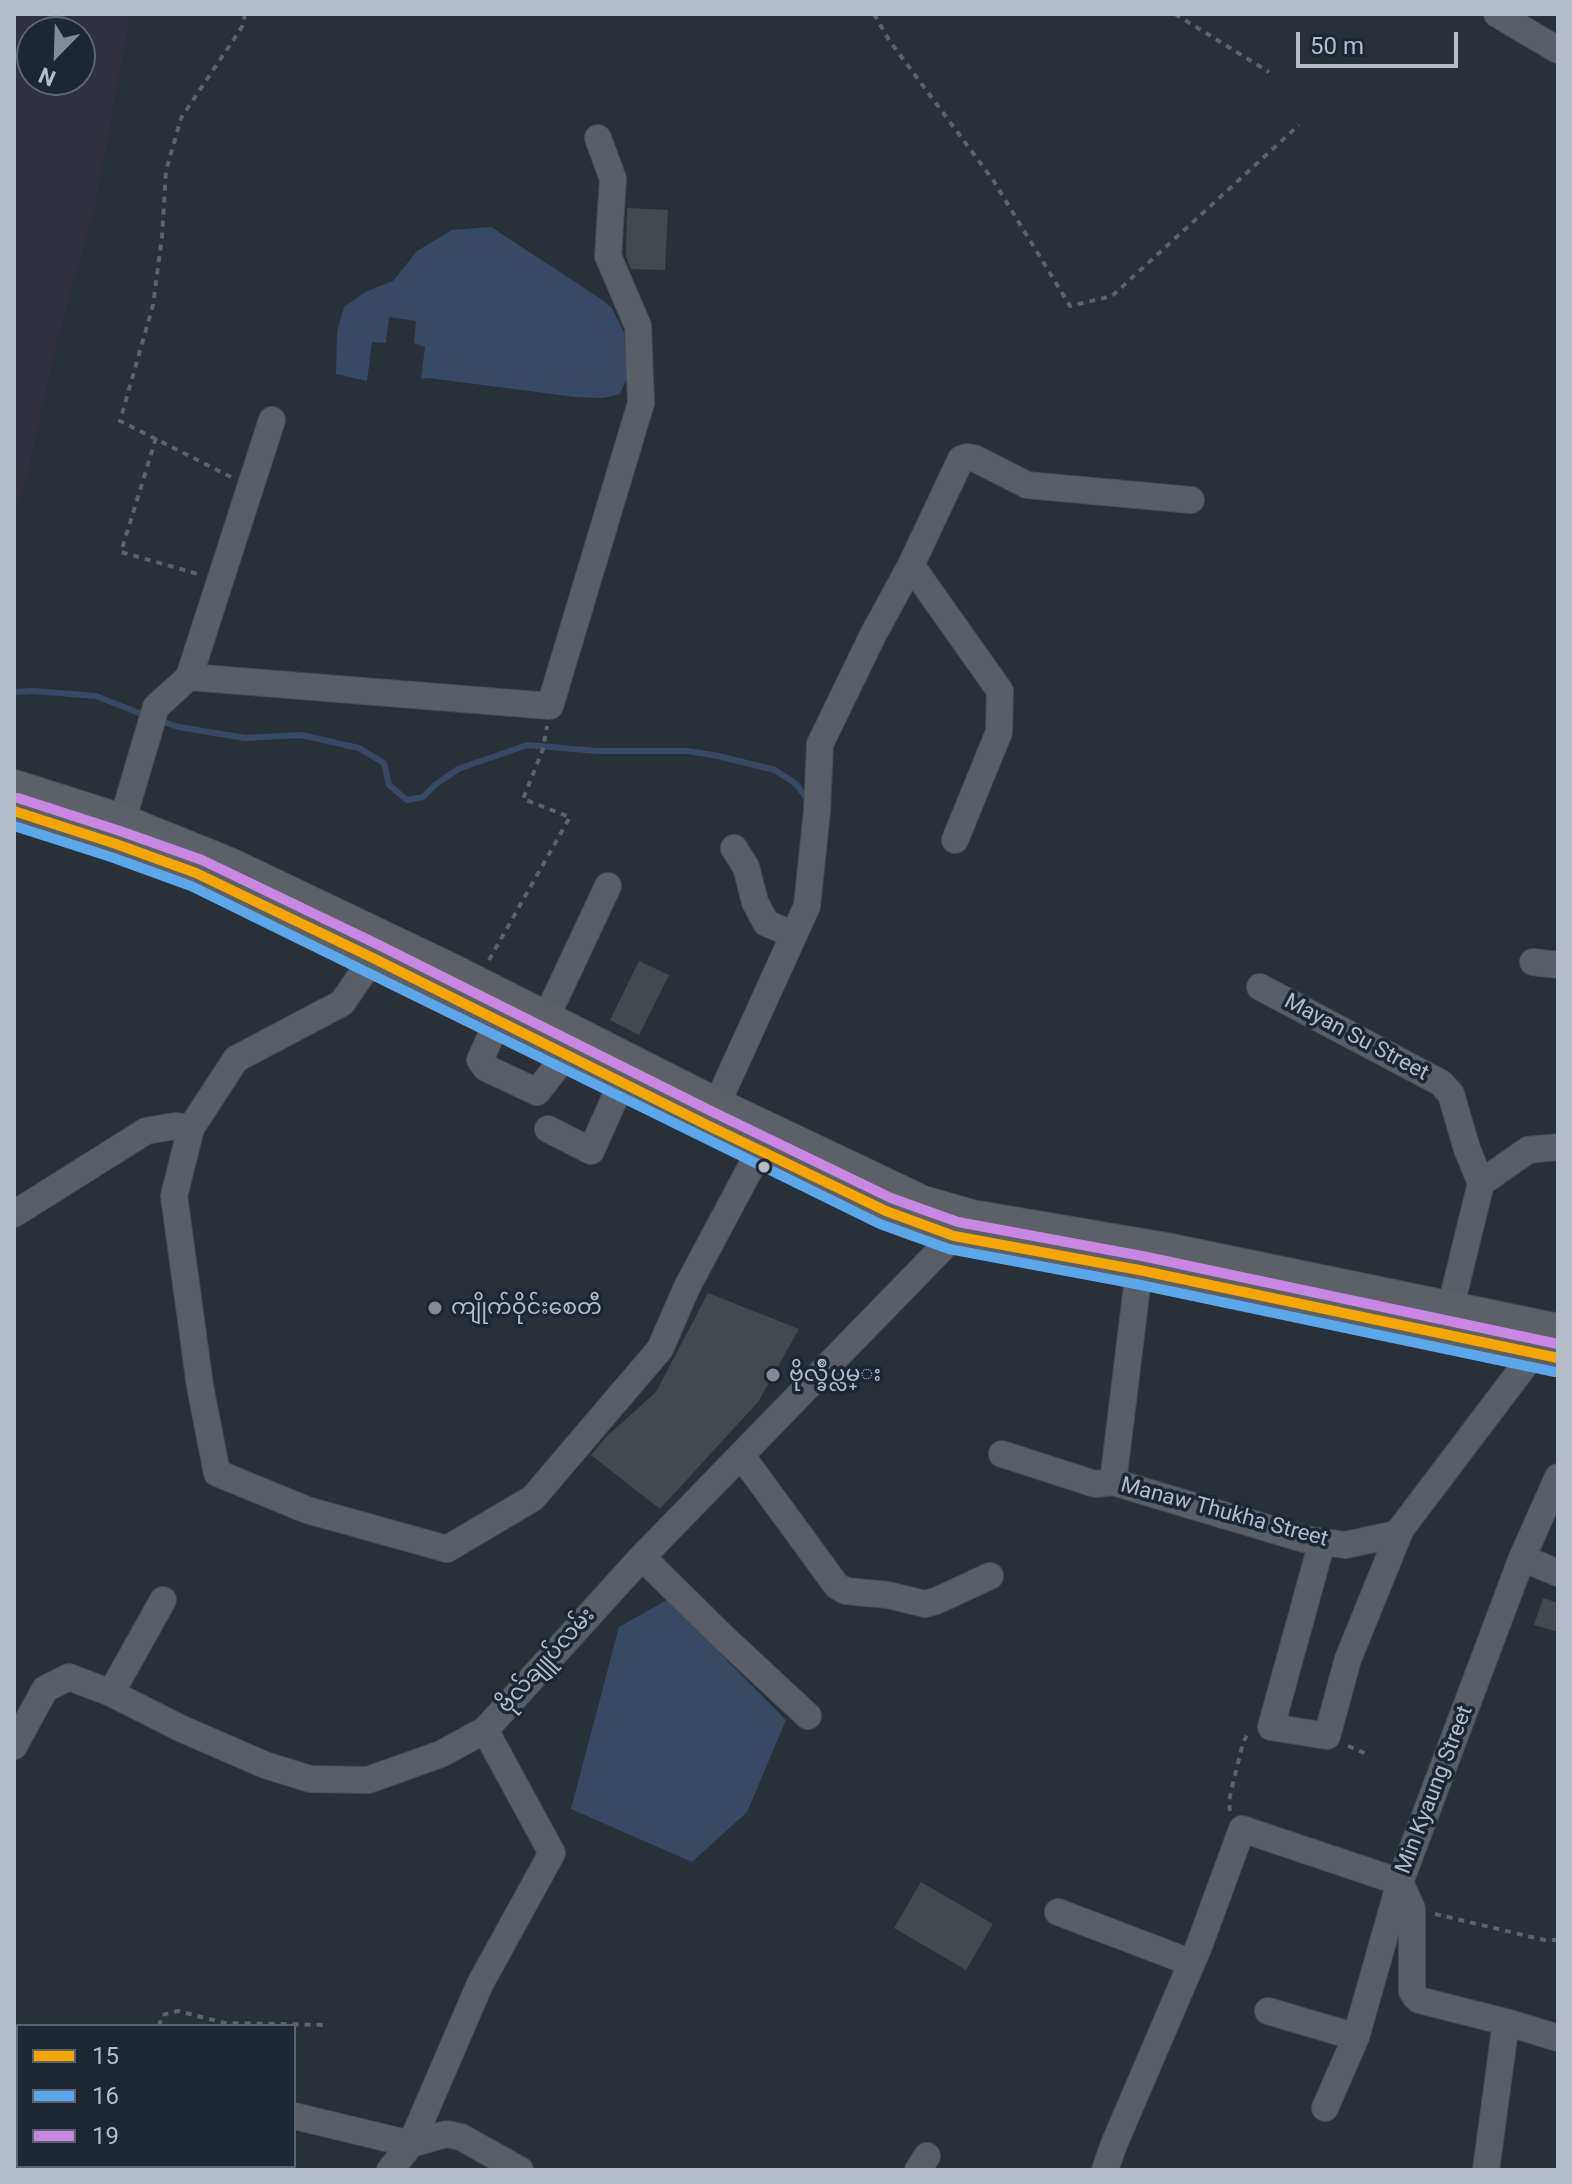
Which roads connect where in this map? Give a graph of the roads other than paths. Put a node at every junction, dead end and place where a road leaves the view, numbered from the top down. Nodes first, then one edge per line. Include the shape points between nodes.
1 (1497, 14) edge
2 (1558, 50) edge
3 (598, 138) dead end
4 (272, 420) dead end
5 (1191, 500) dead end
6 (911, 565) junction
7 (189, 677) junction
8 (14, 786) edge
9 (14, 811) edge
10 (118, 832) junction
11 (955, 840) dead end
12 (734, 848) dead end
13 (608, 886) dead end
14 (794, 935) junction
15 (373, 958) junction
16 (1260, 987) dead end
17 (498, 1020) junction
18 (540, 1028) junction
19 (566, 1055) junction
20 (622, 1082) junction
21 (717, 1104) junction
22 (191, 1128) junction
23 (548, 1129) dead end
24 (1558, 1147) edge
25 (760, 1150) junction
26 (1481, 1183) junction
27 (14, 1214) edge
28 (954, 1236) junction
29 (1140, 1258) junction
30 (1447, 1320) junction
31 (1558, 1330) edge
32 (1546, 1355) edge
33 (1002, 1454) dead end
34 (741, 1455) junction
35 (1558, 1477) edge
36 (1113, 1482) junction
37 (1400, 1531) junction
38 (1322, 1542) junction
39 (642, 1557) junction
40 (1522, 1558) junction
41 (1558, 1573) edge
42 (990, 1576) dead end
43 (163, 1600) dead end
44 (111, 1693) junction
45 (808, 1716) dead end
46 (485, 1730) junction
47 (14, 1746) edge
48 (1400, 1882) junction
49 (1058, 1912) dead end
50 (1192, 1963) junction
51 (1268, 2011) dead end
52 (1506, 2022) junction
53 (1356, 2037) junction
54 (1558, 2038) edge
55 (1325, 2108) dead end
56 (296, 2116) edge
57 (411, 2144) junction
58 (390, 2170) edge
59 (520, 2170) edge
60 (1105, 2170) edge
61 (1486, 2170) edge

1 - 2 street
3 - 7 street via 613,179 608,256 638,326 641,403 550,706
4 - 7 street
5 - 6 street via 1027,485 964,457
6 - 11 street via 1000,691 999,732
6 - 14 street via 820,744 807,906
7 - 10 street via 156,707
8 - 10 main road
9 - 10 main road
10 - 15 main road
10 - 18 main road via 230,864 476,983
12 - 14 street via 766,923
13 - 18 street
14 - 21 street
15 - 17 main road
15 - 22 street via 342,1003 236,1059
16 - 26 street, Mayan Su Street via 1441,1083 1451,1094
17 - 18 main road
17 - 19 street via 480,1060 486,1068 537,1092
18 - 19 main road
18 - 21 main road
19 - 20 main road
20 - 23 street via 591,1151
20 - 25 main road
21 - 29 main road via 923,1202
22 - 25 street via 174,1196 217,1473 307,1510 447,1549 533,1498 660,1349
22 - 27 street via 146,1131
24 - 26 street via 1528,1150
25 - 28 main road via 886,1211
26 - 30 street
28 - 29 main road
28 - 34 street, ဗိုလ်ချူပ်လမ်း
29 - 30 main road
29 - 36 street
30 - 31 main road
30 - 32 main road
32 - 37 street
33 - 36 street, Manaw Thukha Street via 1095,1484
34 - 39 street, ဗိုလ်ချူပ်လမ်း
34 - 42 street via 837,1586 846,1591 925,1604
35 - 40 street, Min Kyaung Street
36 - 38 street, Manaw Thukha Street
37 - 38 street, Manaw Thukha Street via 1345,1545
37 - 38 street via 1348,1659 1327,1736 1271,1727
39 - 45 street
39 - 46 street, ဗိုလ်ချူပ်လမ်း
40 - 41 street
40 - 48 street, Min Kyaung Street
43 - 44 street
44 - 46 street via 265,1765 310,1779 368,1780 441,1754
44 - 47 street via 69,1677 45,1689
46 - 57 street, ဗိုလ်ချူပ်လမ်း via 552,1853 480,1984
48 - 50 street via 1242,1829
48 - 52 street via 1412,1909 1415,1996
48 - 53 street, Min Kyaung Street
49 - 50 street
50 - 60 street
51 - 53 street
52 - 54 street
52 - 61 street
53 - 55 street, Min Kyaung Street
56 - 57 street
57 - 58 street, ဗိုလ်ချူပ်လမ်း
57 - 59 street via 446,2134 461,2137

